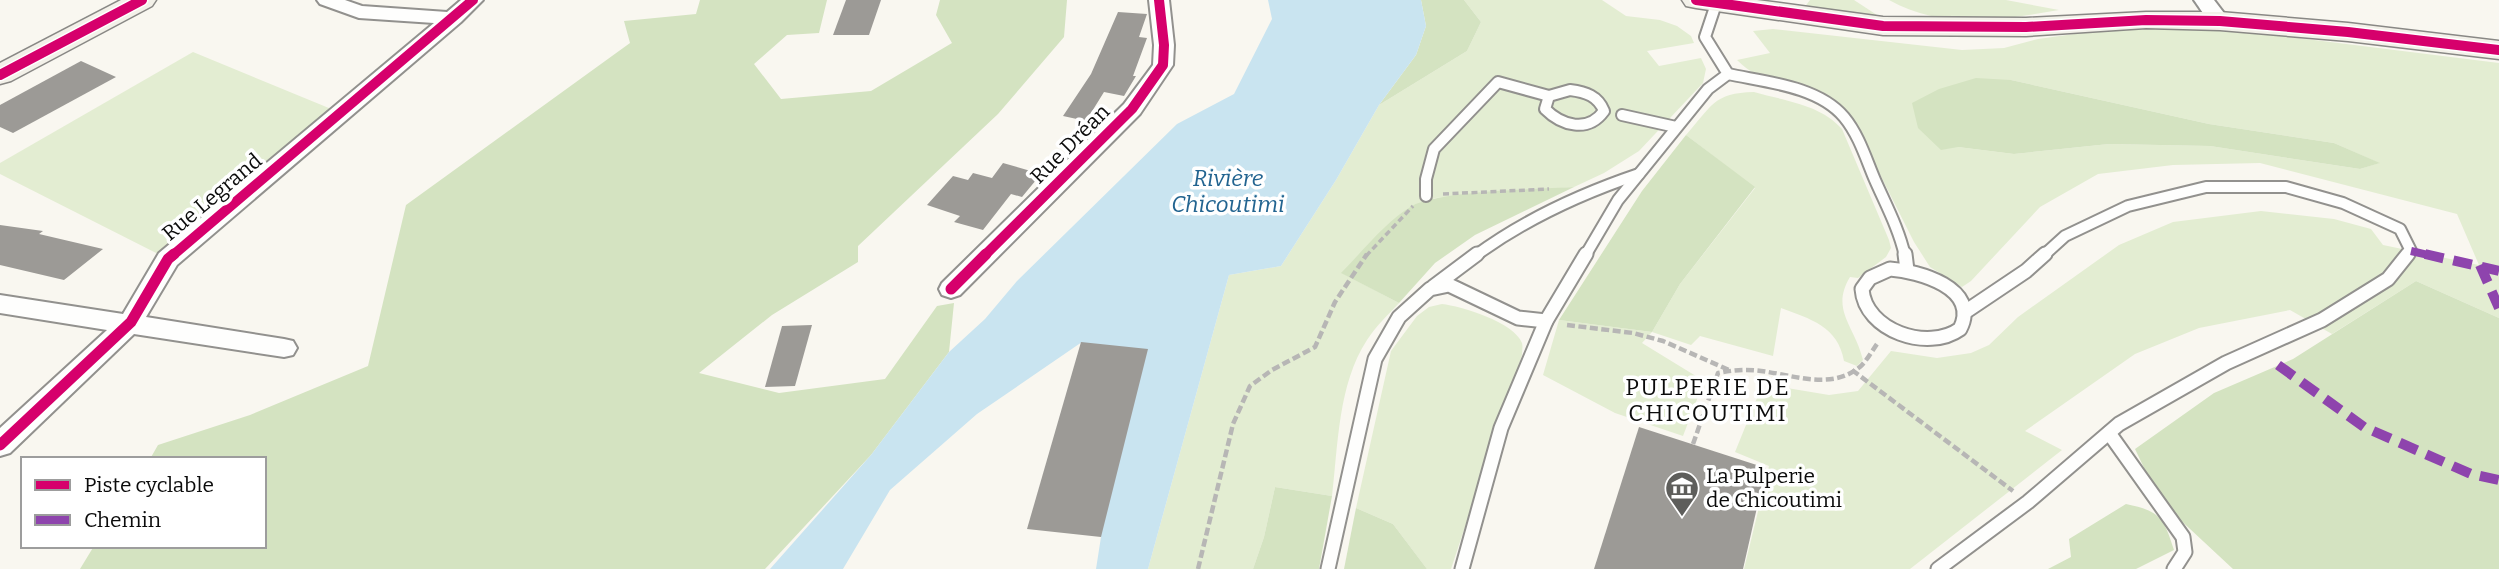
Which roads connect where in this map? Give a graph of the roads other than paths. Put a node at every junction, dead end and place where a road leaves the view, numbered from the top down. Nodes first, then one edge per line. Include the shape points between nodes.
1 (142, 0) edge
2 (327, 0) edge
3 (474, 0) edge
4 (1159, 0) edge
5 (1877, 0) edge
6 (1706, 2) edge
7 (1768, 4) edge
8 (2212, 10) edge
9 (454, 18) junction
10 (1931, 26) junction
11 (2499, 50) edge
12 (1728, 74) junction
13 (0, 75) edge
14 (1549, 96) junction
15 (1622, 115) dead end
16 (1676, 127) junction
17 (1639, 174) junction
18 (1426, 196) road end
19 (1907, 270) junction
20 (951, 289) dead end
21 (1430, 289) junction
22 (0, 304) edge
23 (1965, 312) junction
24 (1546, 321) junction
25 (131, 323) junction
26 (284, 348) dead end
27 (2109, 433) junction
28 (0, 446) edge
29 (1328, 569) edge
30 (1462, 569) edge
31 (1938, 569) edge
32 (2174, 569) edge

1 - 13 street
2 - 9 street via 359,12
3 - 9 street, Rue Legrand
4 - 20 street, Rue Dréan via 1163,65 1132,109
5 - 10 street
6 - 7 street
6 - 12 lane via 1705,37
7 - 10 street via 1883,26
8 - 10 street
8 - 11 street
9 - 25 street, Rue Legrand via 168,259
12 - 16 lane via 1708,89
12 - 19 lane via 1819,98 1841,114 1857,137 1890,212
14 - 14 lane via 1545,109 1566,125 1592,124 1604,111 1594,96 1583,92 1570,90
14 - 18 lane via 1497,82 1434,149
15 - 16 lane
16 - 17 lane
17 - 21 lane via 1597,187 1510,230
17 - 24 lane via 1618,200
19 - 23 lane via 1951,290
19 - 23 lane via 1876,273 1861,290 1869,313 1881,324 1906,336 1932,340 1958,332
21 - 24 lane via 1449,285 1518,318
21 - 29 lane via 1399,317 1375,359
22 - 25 street
23 - 27 lane via 2026,271 2065,236 2128,206 2206,187 2286,187 2343,203 2400,229 2412,251 2388,279 2322,320 2226,363
24 - 30 lane via 1501,428
25 - 26 street
25 - 28 street, Rue Legrand
27 - 31 lane via 2028,502
27 - 32 lane via 2186,542

